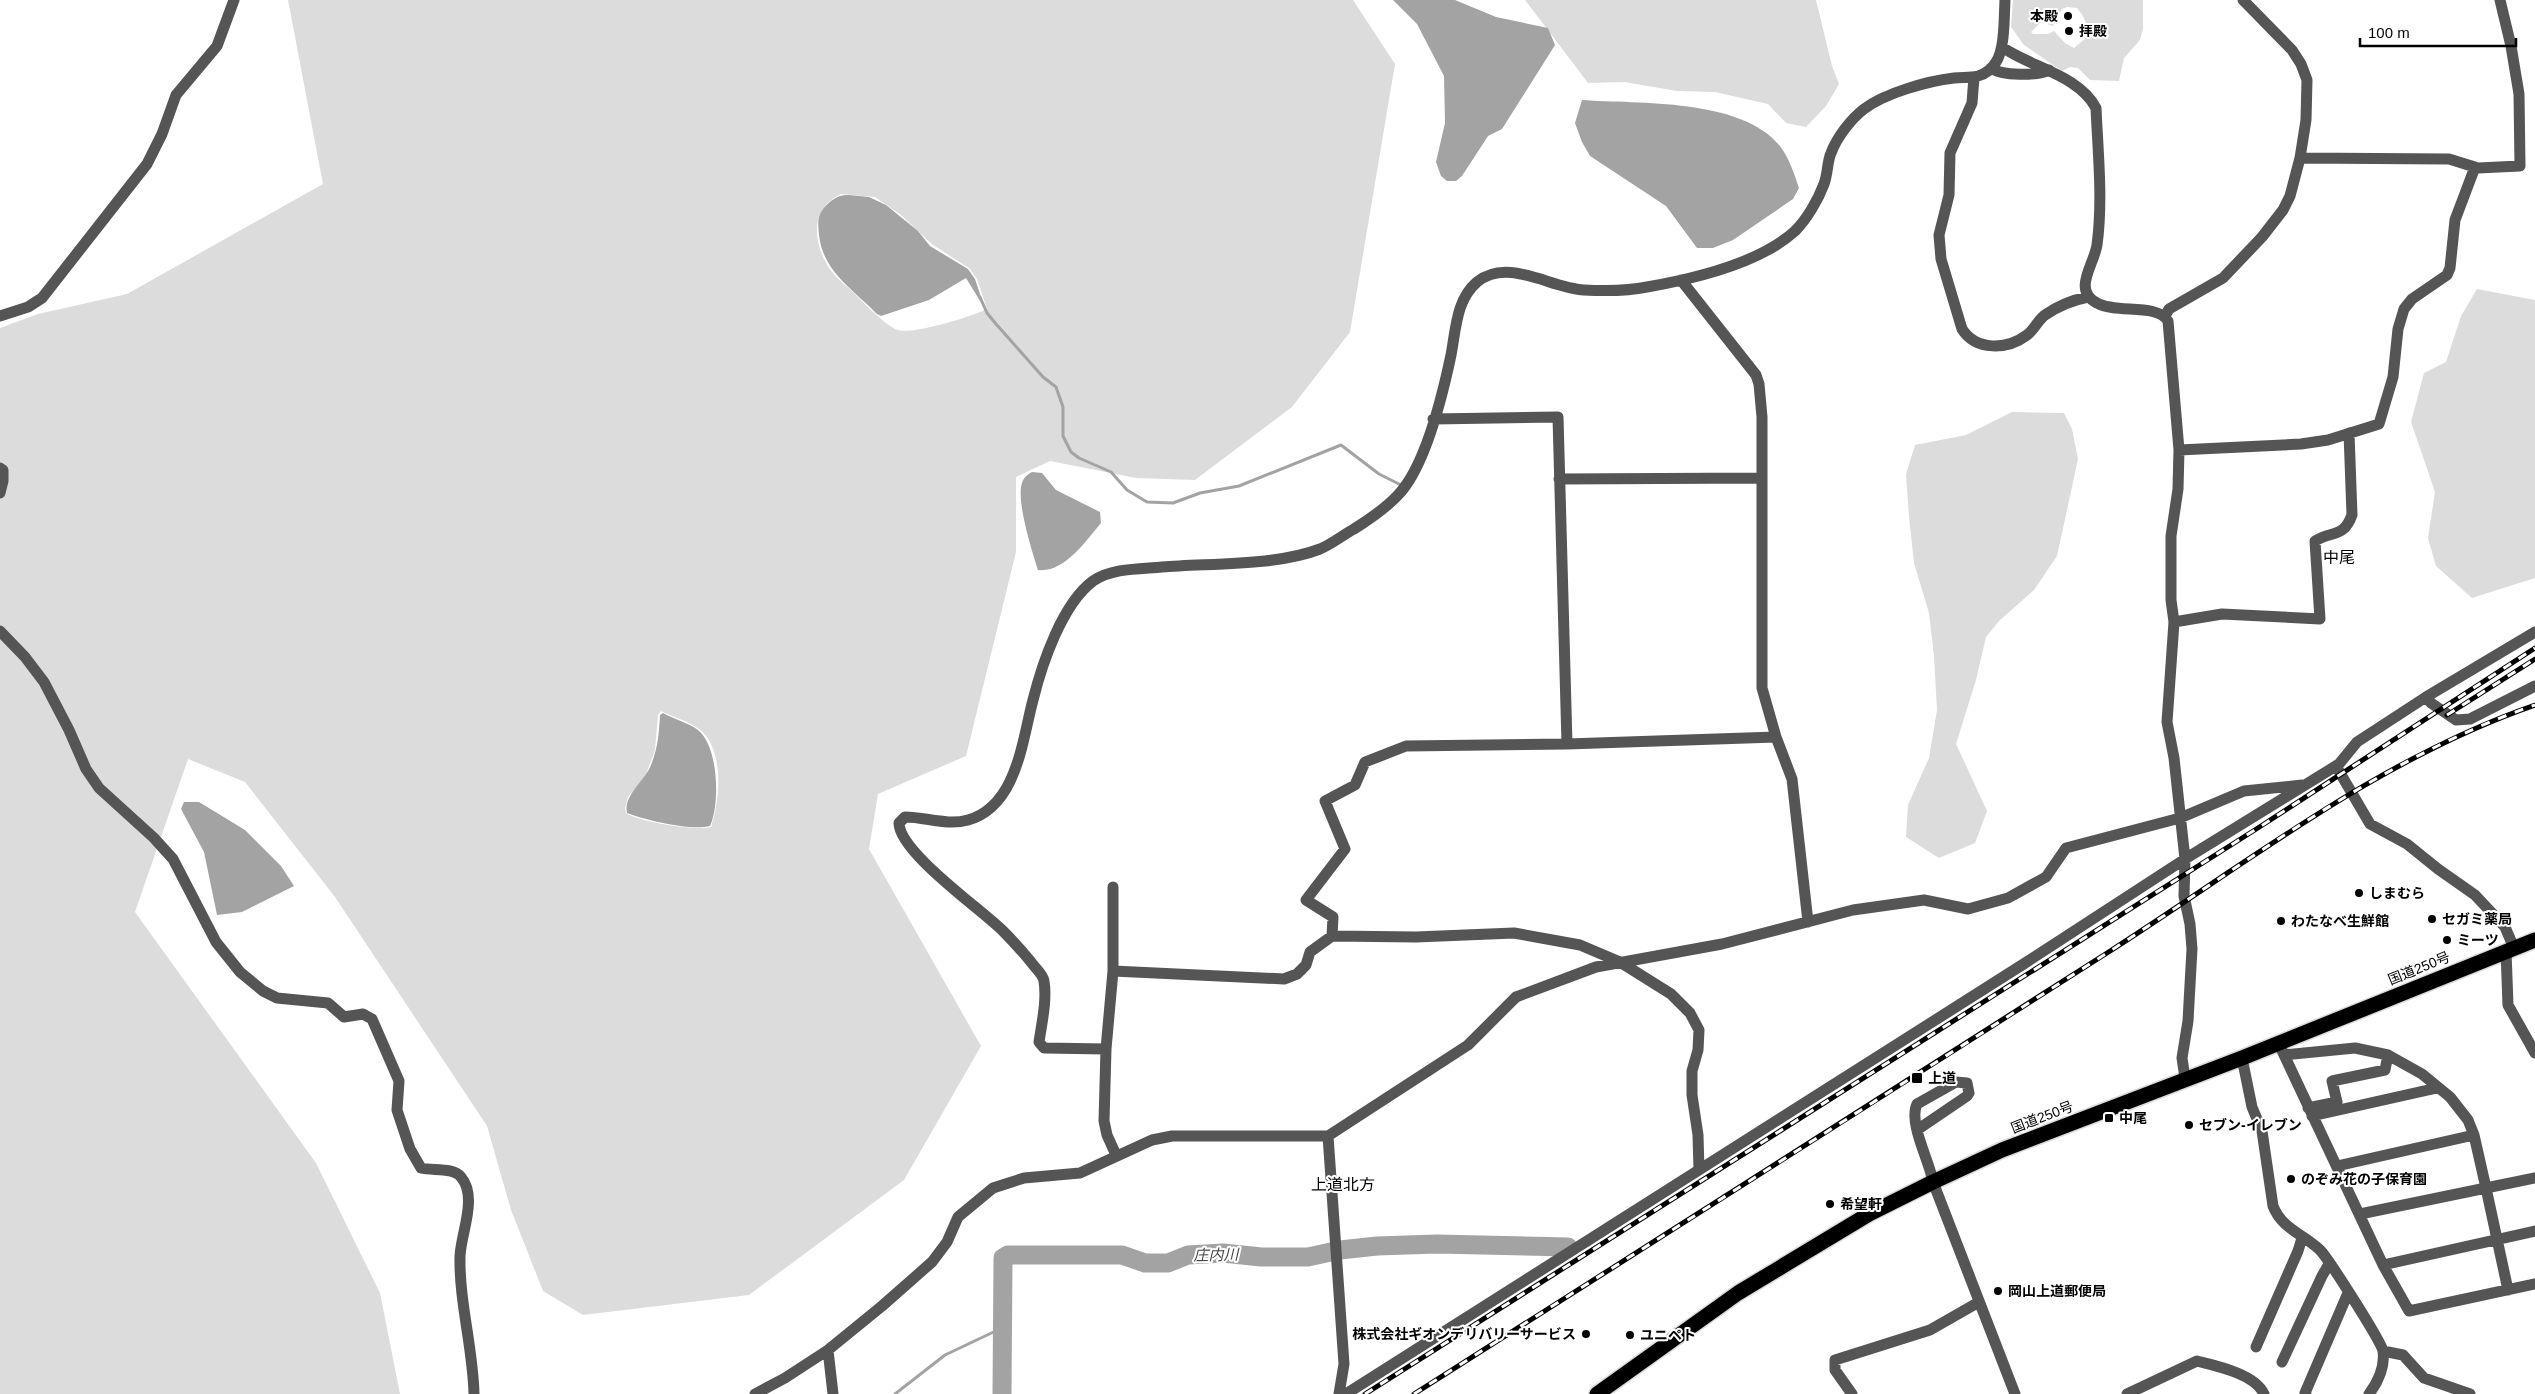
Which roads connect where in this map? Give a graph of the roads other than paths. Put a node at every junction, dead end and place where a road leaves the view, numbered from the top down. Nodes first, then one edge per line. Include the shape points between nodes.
1 (234, 0) edge
2 (2005, 0) edge
3 (2243, 0) edge
4 (2500, 0) edge
5 (2002, 47) junction
6 (1991, 68) junction
7 (2049, 70) junction
8 (1974, 77) junction
9 (2300, 158) junction
10 (2475, 167) junction
11 (1681, 280) junction
12 (2088, 297) junction
13 (0, 316) edge
14 (2165, 316) junction
15 (1433, 419) junction
16 (2349, 433) junction
17 (2179, 450) junction
18 (0, 468) edge
19 (1762, 478) junction
20 (1559, 479) junction
21 (0, 493) edge
22 (2174, 622) junction
23 (0, 632) edge
24 (2535, 632) edge
25 (2535, 686) edge
26 (2426, 697) junction
27 (1776, 738) junction
28 (1567, 744) junction
29 (2336, 766) junction
30 (2302, 785) junction
31 (2180, 818) junction
32 (2185, 859) junction
33 (1113, 887) dead end
34 (1808, 922) junction
35 (1332, 936) junction
36 (2535, 940) edge
37 (2510, 950) junction
38 (1620, 962) junction
39 (1113, 971) junction
40 (2281, 1048) junction
41 (1106, 1049) junction
42 (2535, 1052) edge
43 (2388, 1055) junction
44 (2242, 1058) junction
45 (2185, 1078) junction
46 (2437, 1088) junction
47 (2310, 1112) junction
48 (1917, 1130) junction
49 (2474, 1135) junction
50 (1328, 1136) junction
51 (1116, 1155) junction
52 (2337, 1166) junction
53 (1699, 1170) junction
54 (2535, 1178) edge
55 (1933, 1182) junction
56 (2486, 1188) junction
57 (2360, 1214) junction
58 (2535, 1231) edge
59 (2302, 1238) junction
60 (2497, 1239) junction
61 (2329, 1264) junction
62 (2383, 1265) junction
63 (2535, 1284) edge
64 (2508, 1290) junction
65 (2348, 1293) junction
66 (1979, 1302) junction
67 (2256, 1347) dead end
68 (828, 1350) junction
69 (2383, 1352) junction
70 (2282, 1362) dead end
71 (2261, 1393) edge
72 (474, 1394) edge
73 (755, 1394) edge
74 (833, 1394) edge
75 (1340, 1394) edge
76 (1346, 1394) edge
77 (1597, 1394) edge
78 (1852, 1394) edge
79 (2015, 1394) edge
80 (2127, 1394) edge
81 (2306, 1394) edge
82 (2370, 1394) edge
83 (2470, 1394) edge

1 - 13 street via 217,46 176,95 147,164 42,298 28,307
2 - 5 street
3 - 9 street via 2292,50 2307,80 2306,120
4 - 10 street via 2519,94 2520,166
5 - 6 street via 1997,62
5 - 7 street
6 - 7 street via 1998,73 2042,73
6 - 8 street
7 - 12 street via 2091,98 2096,108 2101,217 2096,250 2086,276
8 - 11 street via 1952,78 1897,92 1865,109 1844,129 1830,154 1824,184 1797,230 1738,263
8 - 12 street via 1972,103 1950,153 1949,195 1939,235 1941,259 1962,329 1968,339 1977,344 2009,343 2027,335 2044,316 2071,301
9 - 10 street via 2448,159
9 - 14 street via 2290,196 2262,237 2223,278 2169,309
10 - 16 street via 2455,220 2450,268 2446,275 2412,299 2404,309 2398,329 2393,377 2379,424
11 - 15 street via 1638,289 1582,290 1515,272 1492,273 1482,278 1467,291 1460,308
11 - 19 street via 1760,384
12 - 14 street via 2111,308 2158,312
14 - 17 street via 2171,341
15 - 20 street via 1558,417
15 - 41 street via 1422,453 1401,493 1378,513 1324,547 1274,559 1123,570 1096,579 1082,591 1065,616 1041,671 1018,764 1006,789 983,814 965,821 941,822 905,817 899,823 901,836 915,852 962,897 1002,929 1044,979 1039,1042 1044,1048
16 - 17 street via 2301,444
16 - 22 street via 2352,515 2348,526 2341,532 2315,541 2320,620 2222,614
17 - 22 street via 2178,489 2171,536
18 - 21 street via 4,481
19 - 20 street
19 - 27 street via 1762,688
20 - 28 street
22 - 31 street via 2167,722
23 - 72 street via 44,682 86,769 99,788 173,859 216,942 240,972 263,991 278,998 328,1003 344,1017 364,1014 372,1019 400,1081 397,1110 416,1160 421,1168 453,1171 464,1180 468,1196 460,1263
24 - 26 street
25 - 26 street via 2470,719 2456,720
26 - 29 street via 2357,742
27 - 28 street
27 - 34 street via 1792,779
28 - 35 street via 1406,746 1365,762 1355,785 1325,801 1345,849 1306,900 1333,917
29 - 30 street
29 - 37 street via 2370,824 2407,844 2475,895 2505,927
30 - 31 street via 2244,791
30 - 32 street
31 - 32 street
31 - 34 street via 2066,848 2046,876 2008,898 1968,909 1924,900 1853,910
32 - 45 street via 2184,896 2192,949 2188,1021 2182,1058
32 - 53 street
33 - 39 street
34 - 38 street via 1722,944
35 - 38 street via 1416,937 1514,932 1580,945
35 - 39 street via 1310,952 1306,964 1297,974 1284,979
36 - 37 highway, 国道250号
37 - 40 highway, 国道250号
37 - 42 street via 2508,1005
38 - 50 street via 1596,967 1516,997 1468,1045
38 - 53 street via 1671,994 1690,1013 1699,1030 1692,1071
39 - 41 street
40 - 43 street via 2354,1048
40 - 44 highway, 国道250号
40 - 47 street
41 - 51 street via 1104,1120 1106,1134
43 - 46 street via 2422,1074
43 - 47 street via 2385,1070 2332,1082 2337,1102
44 - 45 highway, 国道250号
44 - 59 street via 2252,1107 2266,1146 2273,1206 2283,1224
45 - 55 highway, 国道250号 via 2002,1150
46 - 47 street
46 - 49 street via 2459,1106
47 - 52 street
48 - 48 street via 1917,1104 1956,1082 1967,1083 1967,1096
48 - 55 street via 1932,1170
49 - 52 street
49 - 56 street
50 - 51 street via 1172,1136 1152,1140
50 - 75 street via 1344,1364
51 - 68 street via 1080,1173 1024,1178 993,1188 958,1217 947,1242 932,1262
52 - 57 street
53 - 76 street
54 - 56 street
55 - 66 street
55 - 77 highway, 国道250号 via 1870,1214 1738,1293
56 - 57 street
56 - 60 street
57 - 62 street
58 - 60 street
59 - 61 street via 2321,1251
59 - 67 street
60 - 62 street
60 - 64 street
61 - 65 street
61 - 70 street
62 - 64 street via 2409,1311
63 - 64 street
65 - 69 street
65 - 81 street
66 - 78 street via 1930,1330 1835,1360 1835,1370
66 - 79 street
68 - 73 street
68 - 74 street
69 - 82 street via 2379,1380
69 - 83 street via 2402,1355 2424,1378
71 - 80 street via 2260,1386 2228,1369 2197,1361

